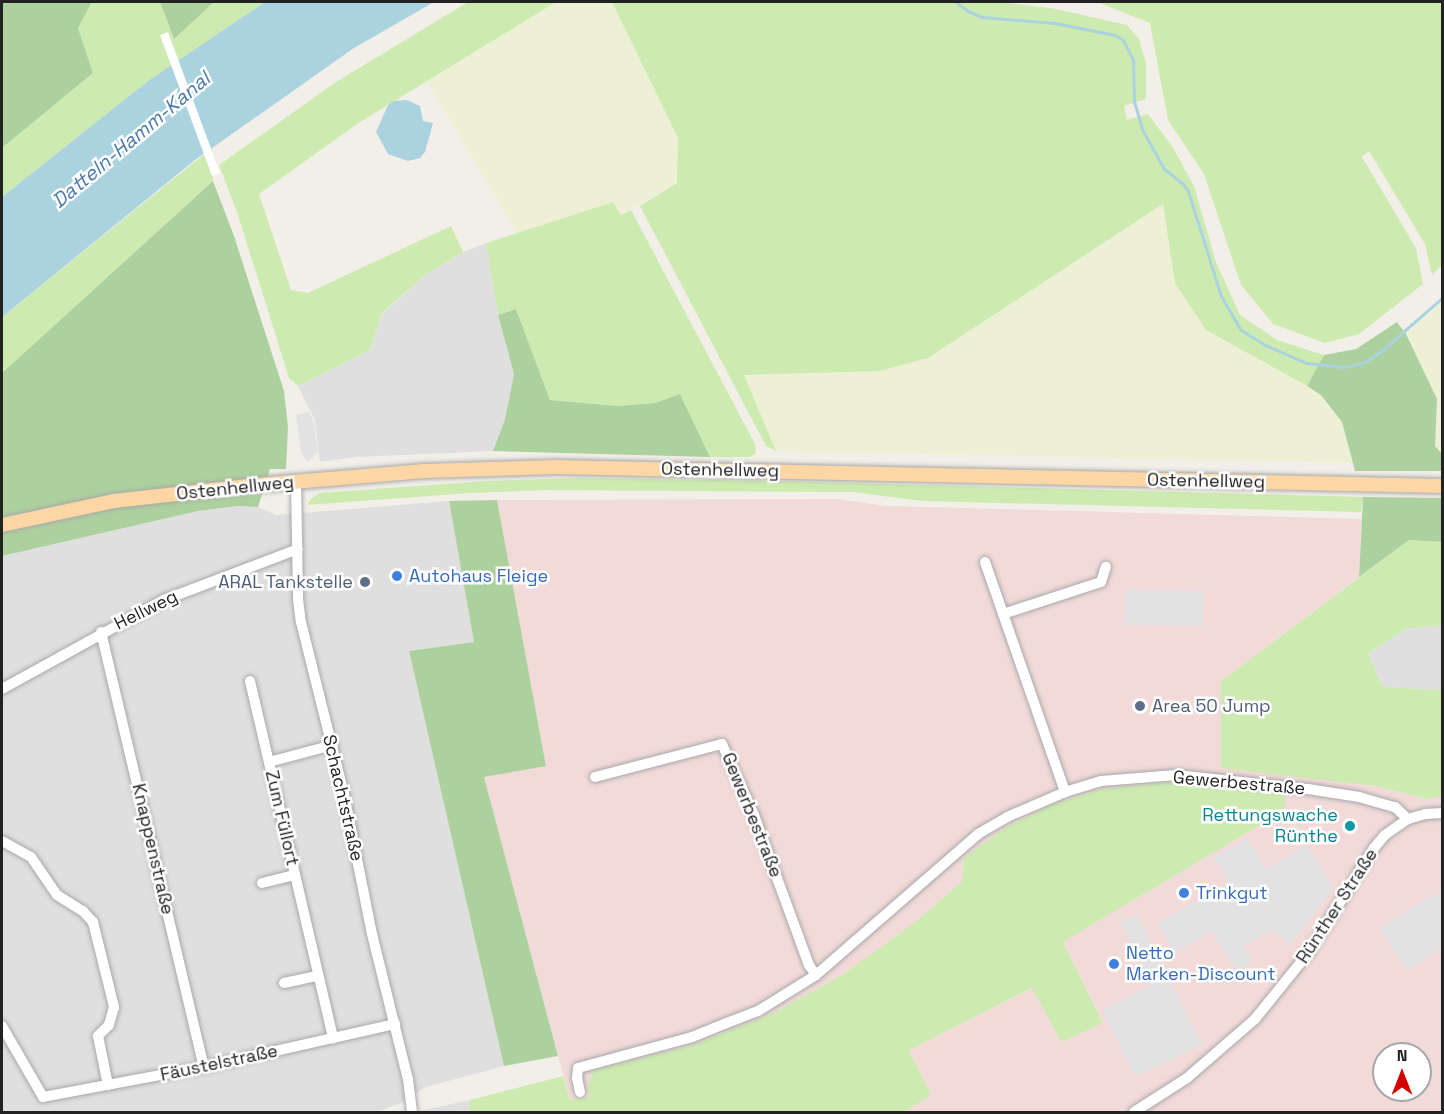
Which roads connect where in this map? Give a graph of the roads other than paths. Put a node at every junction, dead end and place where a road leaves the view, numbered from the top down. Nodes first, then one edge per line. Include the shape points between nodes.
1 (296, 481) junction
2 (1443, 486) edge
3 (2, 525) edge
4 (298, 549) junction
5 (985, 562) dead end
6 (1106, 567) dead end
7 (1003, 614) junction
8 (101, 632) junction
9 (250, 681) dead end
10 (2, 689) edge
11 (333, 745) junction
12 (269, 762) junction
13 (595, 777) dead end
14 (1065, 792) junction
15 (1443, 813) edge
16 (1408, 819) junction
17 (2, 841) edge
18 (295, 875) junction
19 (262, 883) dead end
20 (816, 975) junction
21 (318, 976) junction
22 (284, 983) dead end
23 (395, 1024) junction
24 (2, 1026) edge
25 (333, 1039) junction
26 (204, 1067) junction
27 (108, 1085) junction
28 (580, 1092) dead end
29 (412, 1113) edge
30 (1134, 1113) edge

1 - 2 main road, Ostenhellweg via 424,471 556,467
1 - 3 main road, Ostenhellweg via 114,501
1 - 4 street, Schachtstraße
4 - 8 street, Hellweg via 164,600
4 - 11 street, Schachtstraße via 301,622
5 - 7 street
6 - 7 street via 1101,582
7 - 14 street
8 - 10 street, Hellweg
8 - 26 street, Knappenstraße
9 - 12 street, Zum Füllort
11 - 12 street, Zum Füllort
11 - 23 street, Schachtstraße
12 - 18 street, Zum Füllort
13 - 20 street, Gewerbestraße via 722,744
14 - 16 street, Gewerbestraße via 1101,781 1176,775 1359,797 1395,807
14 - 20 street, Gewerbestraße via 978,834
15 - 16 street, Rünther Straße via 1425,813
16 - 30 street, Rünther Straße via 1374,848 1324,931 1255,1019 1187,1078
17 - 27 street via 31,857 57,895 93,922 114,1007 109,1025 98,1036
18 - 19 street, Zum Füllort
18 - 21 street, Zum Füllort
20 - 28 street, Gewerbestraße via 750,1014 692,1037 578,1068
21 - 22 street
21 - 25 street, Zum Füllort
23 - 25 street, Fäustelstraße
23 - 29 street, Schachtstraße
24 - 27 street, Fäustelstraße via 43,1097
25 - 26 street, Fäustelstraße
26 - 27 street, Fäustelstraße

